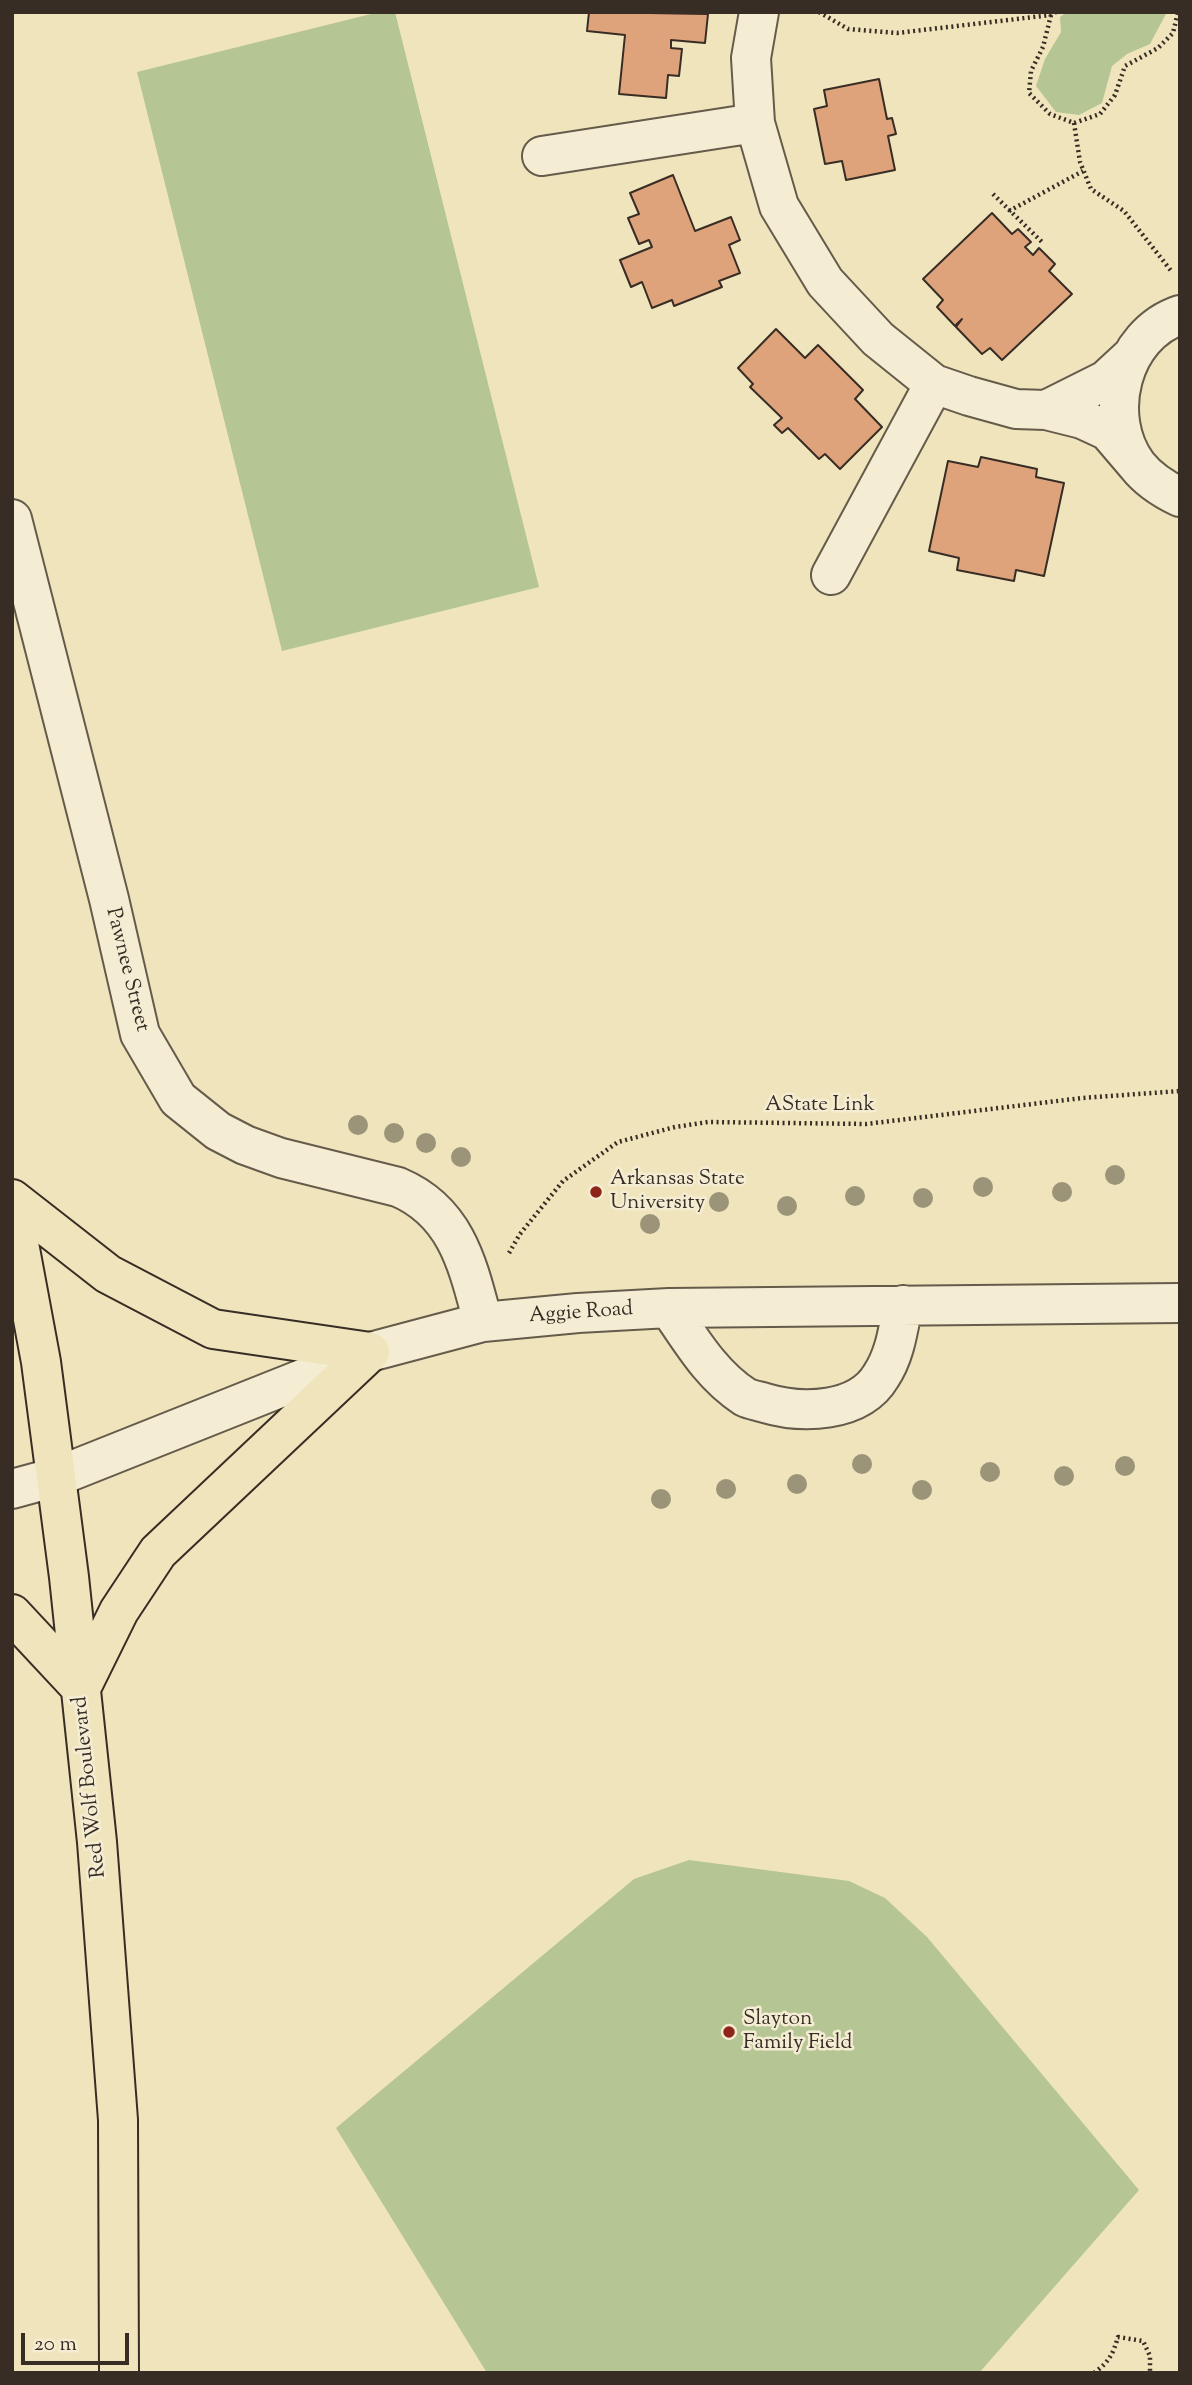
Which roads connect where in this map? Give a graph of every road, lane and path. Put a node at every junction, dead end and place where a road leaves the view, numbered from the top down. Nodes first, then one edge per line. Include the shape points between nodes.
1 (760, 12) edge
2 (819, 12) edge
3 (1178, 12) edge
4 (1053, 14) edge
5 (755, 123) junction
6 (1074, 123) junction
7 (542, 156) dead end
8 (1083, 172) junction
9 (993, 194) dead end
10 (1009, 211) junction
11 (1043, 243) dead end
12 (1172, 272) dead end
13 (1180, 315) edge
14 (1132, 356) junction
15 (934, 384) junction
16 (1046, 410) junction
17 (1137, 465) junction
18 (1180, 497) edge
19 (12, 519) edge
20 (831, 575) dead end
21 (1180, 1091) edge
22 (12, 1199) edge
23 (12, 1206) edge
24 (509, 1252) dead end
25 (1180, 1303) edge
26 (903, 1305) junction
27 (669, 1308) junction
28 (483, 1322) junction
29 (370, 1352) junction
30 (56, 1477) junction
31 (12, 1489) edge
32 (12, 1614) edge
33 (80, 1688) junction
34 (119, 2373) edge
35 (1094, 2373) edge
36 (1150, 2373) edge

1 - 5 street via 751,58
2 - 4 path via 848,29 897,33
3 - 6 path via 1173,33 1158,48 1125,66 1115,94 1100,114
4 - 6 path via 1031,71 1029,93 1050,114
5 - 7 street
5 - 15 street via 779,206 825,282 878,339
6 - 8 path
8 - 10 path
8 - 12 path via 1091,189 1124,211
9 - 10 path
10 - 11 path
13 - 14 street via 1150,333
14 - 16 street via 1106,380
14 - 17 street via 1121,382 1118,411 1123,439
15 - 16 street via 1016,409
15 - 20 street
16 - 17 street via 1108,431
17 - 18 street via 1160,487
19 - 28 street, Pawnee Street via 139,1034 178,1099 218,1131 281,1158 398,1187 441,1215 467,1262
21 - 24 path, AState Link via 866,1124 708,1122 674,1127 618,1142 563,1181
22 - 29 highway via 108,1274 213,1329
23 - 30 highway, Red Wolf Boulevard via 41,1362
25 - 26 street, Aggie Road
26 - 27 street, Aggie Road
26 - 27 street via 892,1356 880,1379 855,1400 822,1410 786,1409 746,1398 706,1363
27 - 28 street, Aggie Road
28 - 29 street, Aggie Road
29 - 30 street, Aggie Road
29 - 33 highway via 158,1552 119,1611
30 - 31 street, Aggie Road
30 - 33 highway, Red Wolf Boulevard
32 - 33 highway
33 - 34 highway, Red Wolf Boulevard via 118,2120
35 - 36 path via 1112,2356 1118,2337 1143,2341 1150,2356

